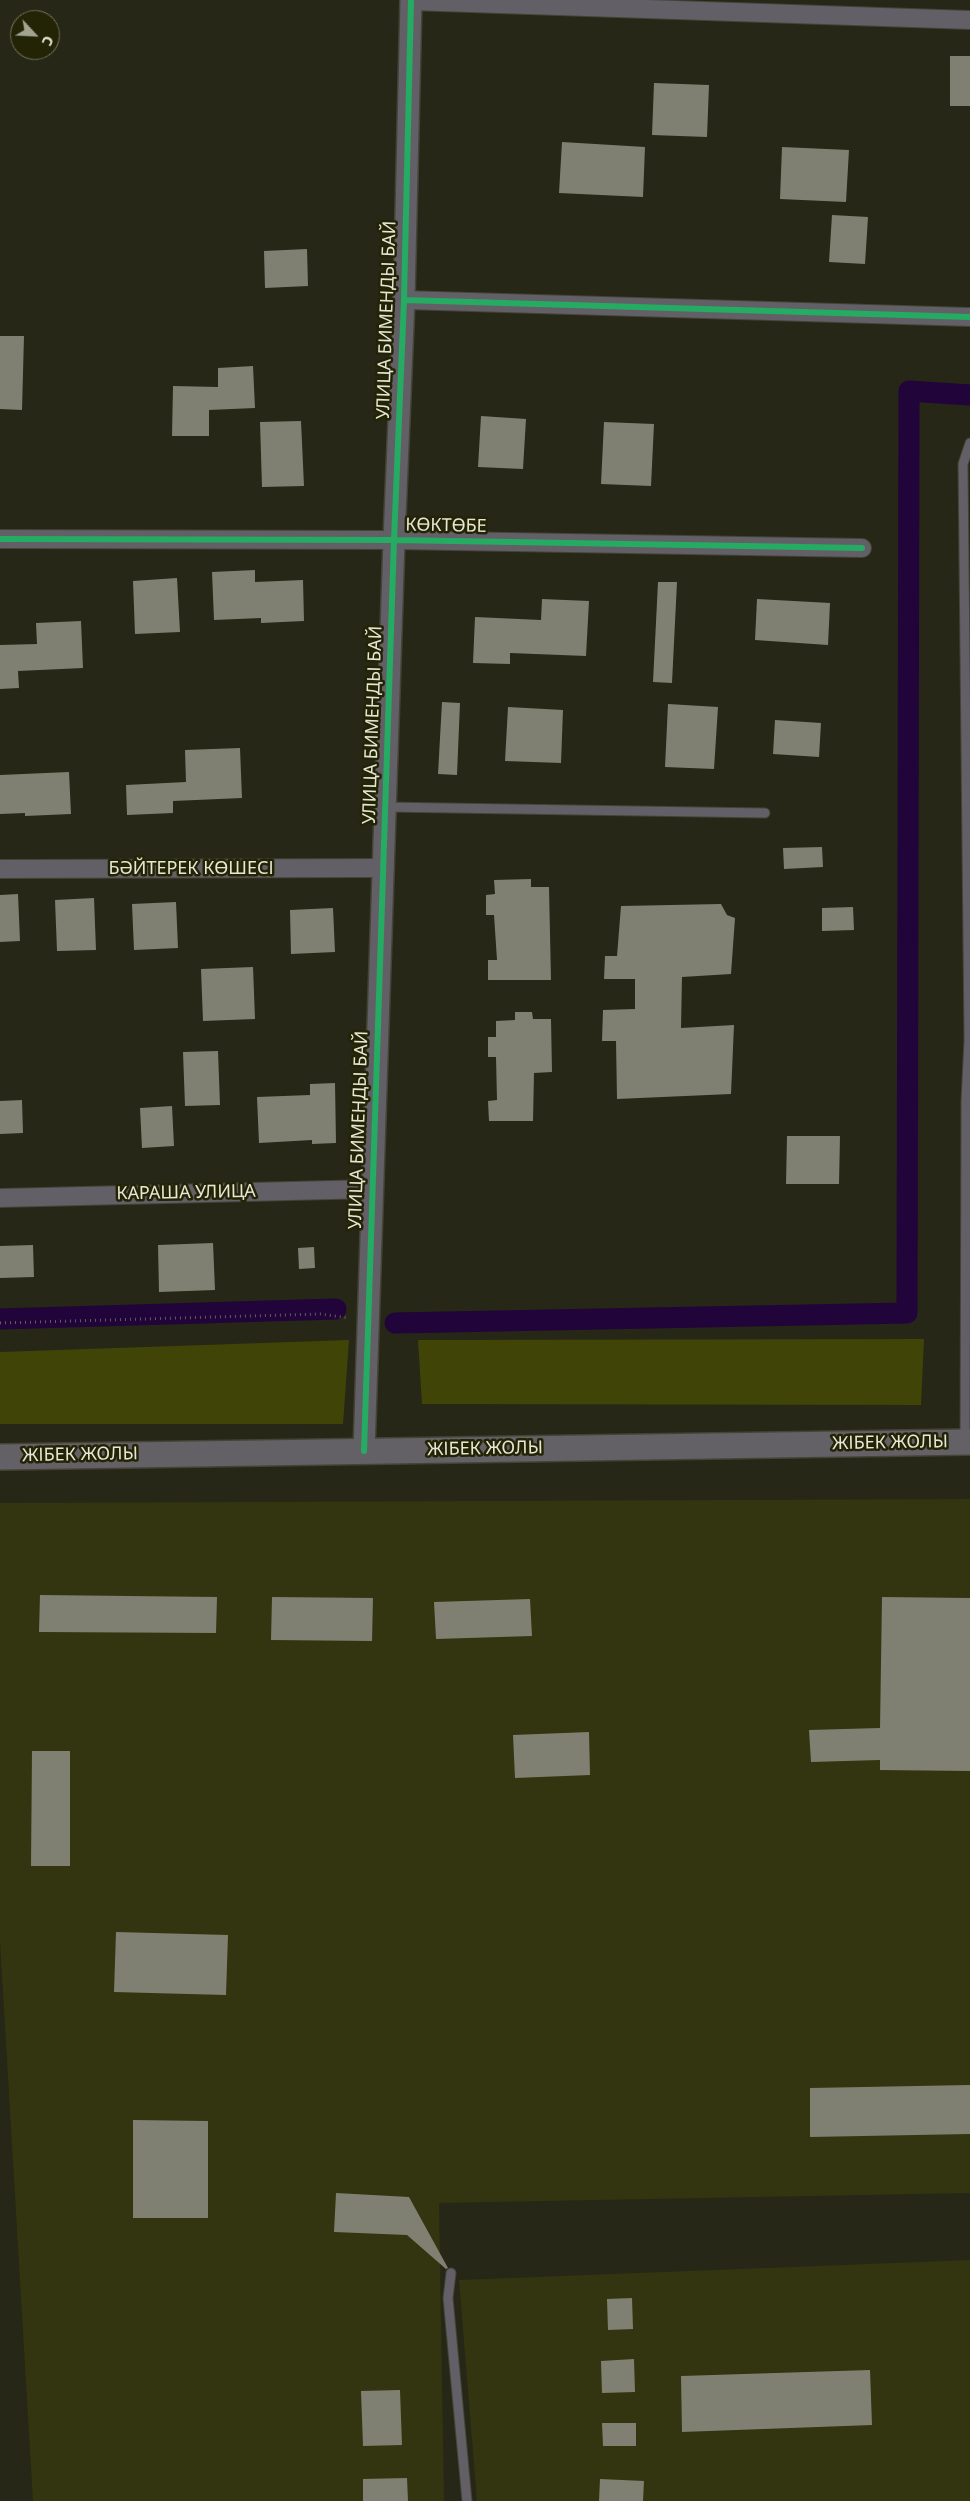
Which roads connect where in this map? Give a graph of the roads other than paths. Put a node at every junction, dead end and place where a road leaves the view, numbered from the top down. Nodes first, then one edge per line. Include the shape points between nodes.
1 (411, 1) edge
2 (970, 20) edge
3 (404, 300) junction
4 (970, 317) edge
5 (970, 443) edge
6 (0, 539) edge
7 (394, 540) junction
8 (862, 548) dead end
9 (385, 807) junction
10 (765, 813) dead end
11 (383, 868) junction
12 (0, 869) edge
13 (969, 1040) edge
14 (968, 1100) edge
15 (373, 1189) junction
16 (0, 1198) edge
17 (968, 1442) edge
18 (364, 1450) junction
19 (0, 1457) edge
20 (451, 2273) dead end
21 (467, 2501) edge

1 - 2 street
1 - 3 street, УЛИЦА БИМЕНДЫ БАЙ
3 - 4 street
3 - 7 street, УЛИЦА БИМЕНДЫ БАЙ
5 - 13 lane via 962,464
6 - 7 street, КӨКТӨБЕ
7 - 8 street, КӨКТӨБЕ
7 - 9 street, УЛИЦА БИМЕНДЫ БАЙ
9 - 10 lane
9 - 11 street, УЛИЦА БИМЕНДЫ БАЙ
11 - 12 street, БӘЙТЕРЕК КӨШЕСІ
11 - 15 street, УЛИЦА БИМЕНДЫ БАЙ
13 - 14 lane
14 - 17 lane
15 - 16 street, КАРАША УЛИЦА
15 - 18 street, УЛИЦА БИМЕНДЫ БАЙ
17 - 18 main road, ЖІБЕК ЖОЛЫ
18 - 19 main road, ЖІБЕК ЖОЛЫ
20 - 21 lane via 448,2298

